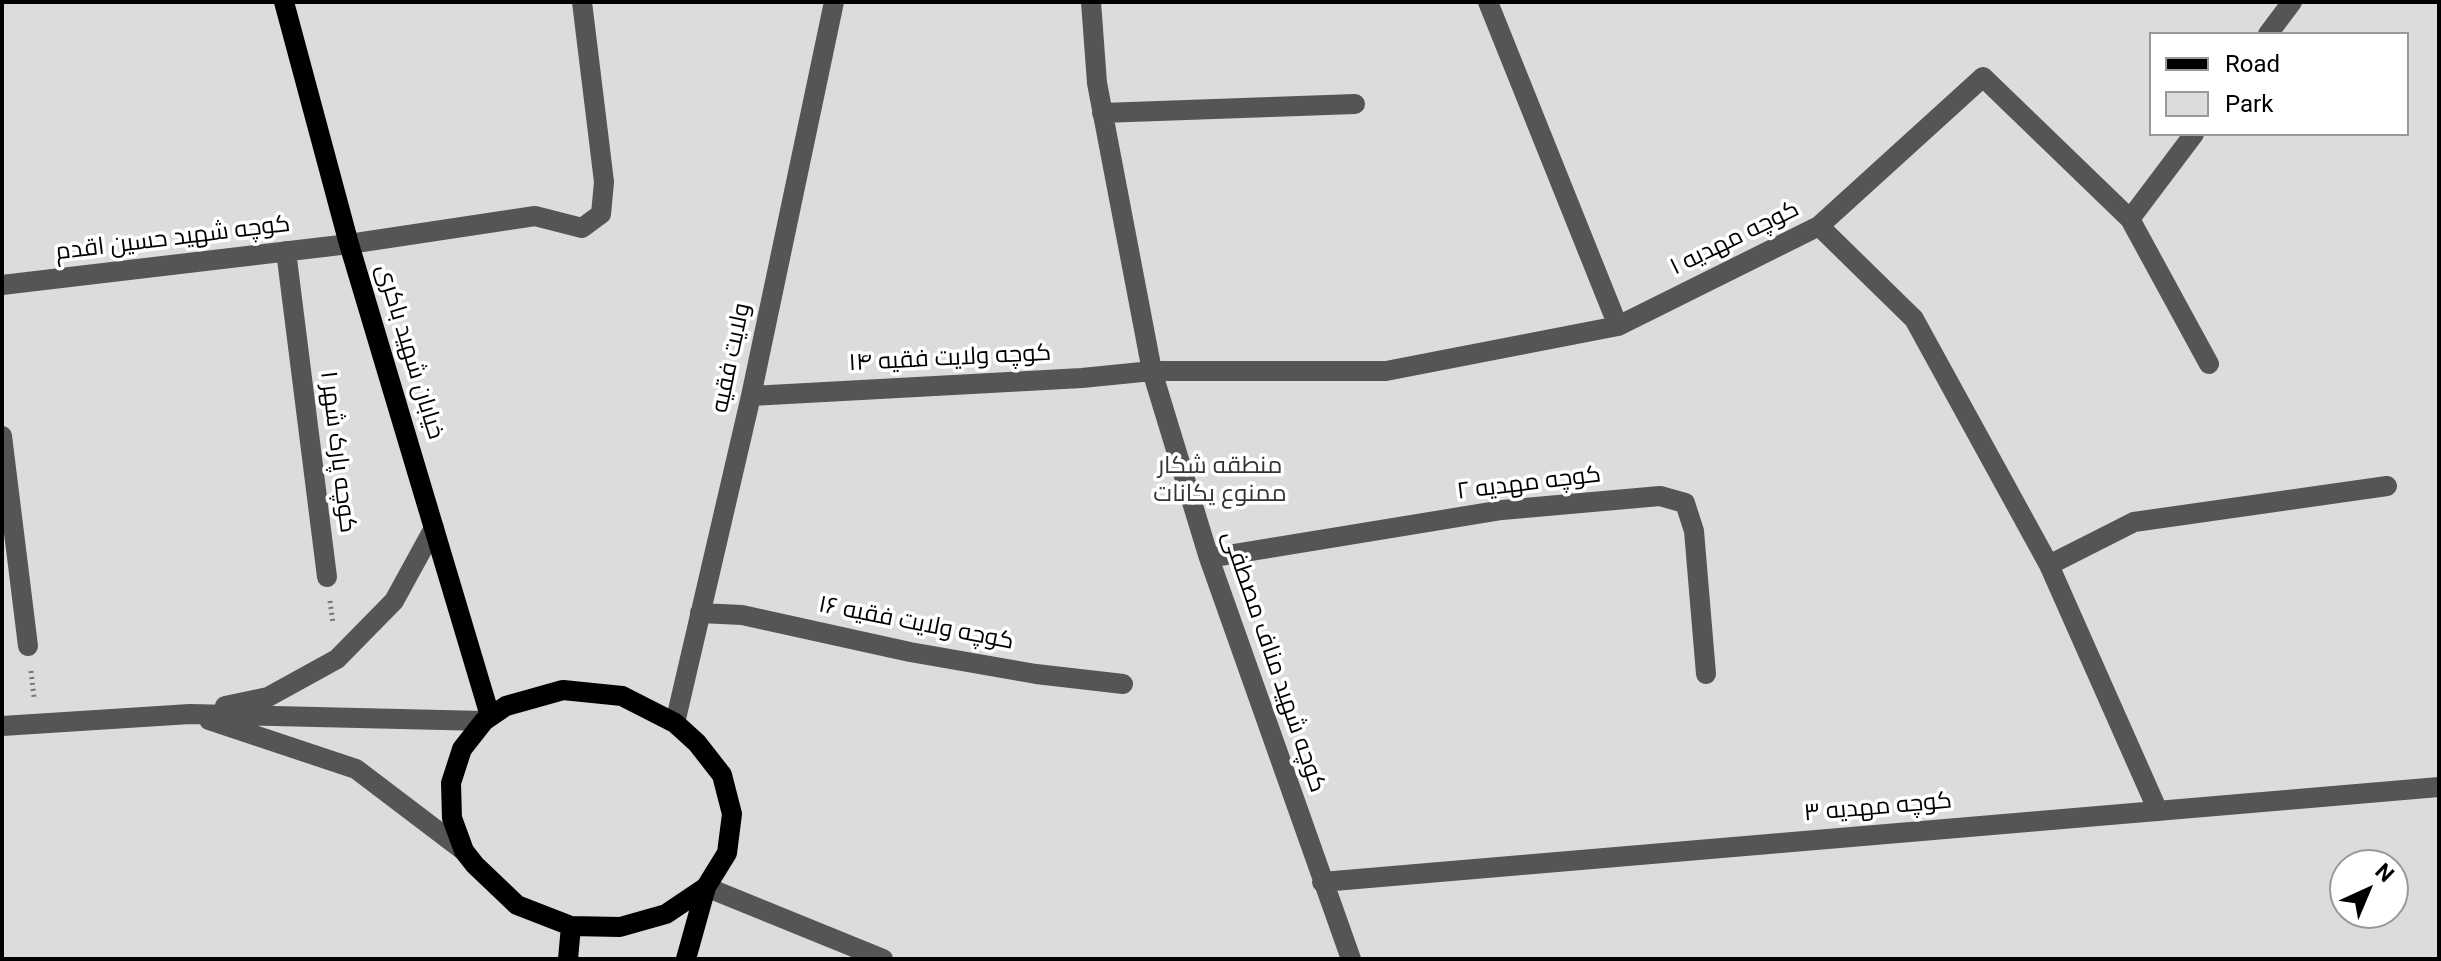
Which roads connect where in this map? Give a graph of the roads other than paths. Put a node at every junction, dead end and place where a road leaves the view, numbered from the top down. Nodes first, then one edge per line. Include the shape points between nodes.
1 (284, 2) edge
2 (582, 2) edge
3 (834, 2) edge
4 (1091, 2) edge
5 (1488, 2) edge
6 (2292, 2) edge
7 (2270, 32) edge
8 (1355, 104) dead end
9 (1102, 113) junction
10 (2192, 136) edge
11 (2130, 219) junction
12 (1819, 226) junction
13 (349, 244) junction
14 (286, 251) junction
15 (2, 285) edge
16 (1618, 326) junction
17 (2209, 364) dead end
18 (1152, 371) junction
19 (751, 396) junction
20 (2, 436) edge
21 (2387, 486) dead end
22 (434, 528) junction
23 (1209, 558) junction
24 (2049, 565) junction
25 (327, 577) road end
26 (700, 613) junction
27 (28, 646) road end
28 (1706, 674) dead end
29 (1123, 684) dead end
30 (190, 714) junction
31 (487, 719) junction
32 (675, 723) junction
33 (2, 726) edge
34 (2439, 787) edge
35 (2158, 811) junction
36 (464, 851) junction
37 (1322, 882) junction
38 (706, 887) junction
39 (571, 926) junction
40 (568, 959) edge
41 (686, 959) edge
42 (883, 959) edge
43 (1351, 959) edge

1 - 13 main road, خیابان شهید باکری
2 - 13 street, کوچه شهید حسین اقدم via 604,182 601,214 582,228 535,216
3 - 19 street, ولایت فقیه
4 - 9 street, کوچه شهید مناف مصطفی
5 - 16 street
6 - 7 street
8 - 9 street
9 - 18 street, کوچه شهید مناف مصطفی
10 - 11 street
11 - 12 street, کوچه مهدیه ۱ via 1983,77
11 - 17 street
12 - 16 street, کوچه مهدیه ۱
12 - 24 street via 1914,319
13 - 14 street, کوچه شهید حسین اقدم
13 - 22 main road, خیابان شهید باکری
14 - 15 street, کوچه شهید حسین اقدم
14 - 25 street, کوچه پارک شهر ۱
16 - 18 street, کوچه مهدیه ۱ via 1386,371
18 - 19 street, کوچه ولایت فقیه ۱۴
18 - 23 street, کوچه شهید مناف مصطفی
19 - 26 street, ولایت فقیه
20 - 27 street
21 - 24 street via 2134,522
22 - 30 street via 394,601 337,659 268,697
22 - 31 main road, خیابان شهید باکری
23 - 28 street, کوچه مهدیه ۲ via 1502,510 1660,496 1685,503 1694,531
23 - 37 street, کوچه شهید مناف مصطفی
24 - 35 street
26 - 29 street, کوچه ولایت فقیه ۱۶ via 742,615 910,652
26 - 32 street, ولایت فقیه
30 - 31 street
30 - 33 street
30 - 36 street via 356,769
31 - 32 main road via 506,706 563,690 622,696
31 - 36 main road via 462,749 451,783 452,818
32 - 38 main road via 722,775 732,814 727,853
34 - 35 street, کوچه مهدیه ۳
35 - 37 street, کوچه مهدیه ۳
36 - 39 main road via 517,905
37 - 43 street, کوچه شهید مناف مصطفی
38 - 39 main road via 666,914 620,927
38 - 41 main road
38 - 42 street
39 - 40 main road

